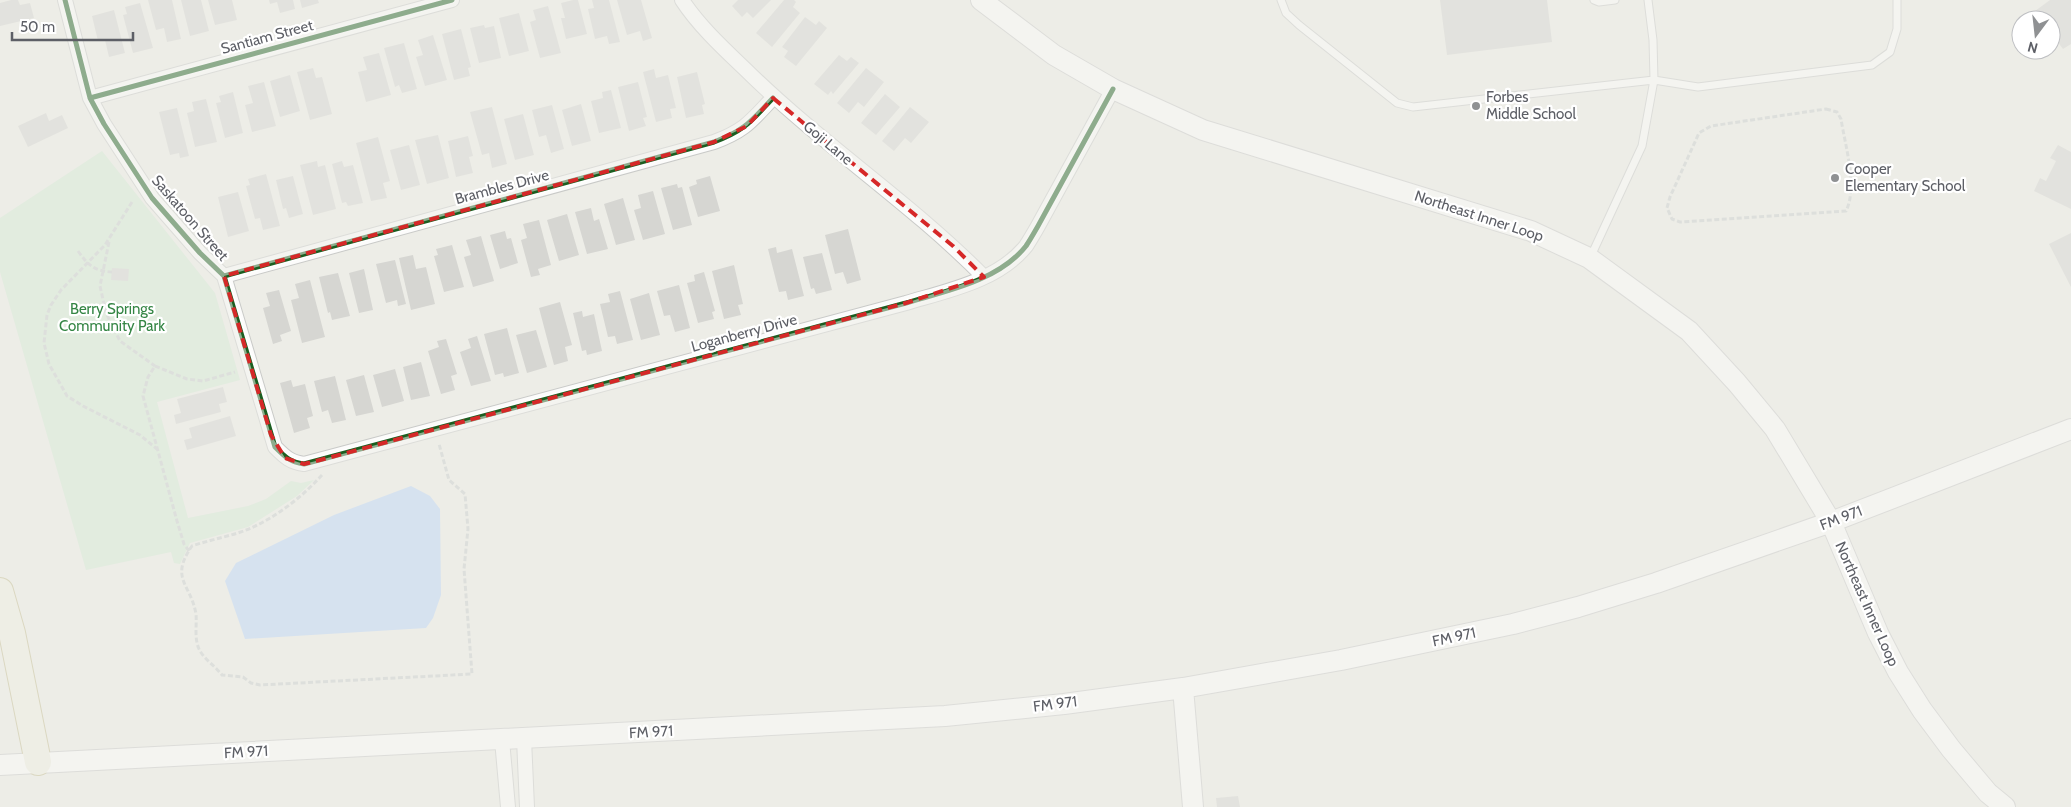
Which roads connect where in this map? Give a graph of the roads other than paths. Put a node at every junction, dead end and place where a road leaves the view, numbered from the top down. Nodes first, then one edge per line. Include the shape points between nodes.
1 (65, 0) edge
2 (452, 0) edge
3 (682, 0) edge
4 (981, 0) edge
5 (1281, 0) edge
6 (1594, 0) edge
7 (1616, 0) edge
8 (1648, 0) edge
9 (1897, 0) edge
10 (1654, 80) junction
11 (1113, 89) junction
12 (90, 98) junction
13 (773, 98) junction
14 (1589, 258) junction
15 (224, 276) junction
16 (984, 277) junction
17 (2071, 429) edge
18 (285, 458) joint
19 (1832, 522) junction
20 (0, 591) edge
21 (1183, 688) junction
22 (524, 739) junction
23 (502, 740) junction
24 (38, 762) junction
25 (0, 765) edge
26 (508, 807) edge
27 (527, 807) edge
28 (1193, 807) edge
29 (2005, 807) edge

1 - 12 street, Saskatoon Street
2 - 12 street, Santiam Street
3 - 13 street, Goji Lane via 728,54
4 - 11 main road, Northeast Inner Loop via 1054,54
5 - 10 lane via 1286,13 1299,25 1397,103 1413,107
6 - 7 lane
8 - 10 lane
9 - 10 lane via 1897,29 1890,52 1872,65 1698,87
10 - 14 lane via 1642,146
11 - 14 main road, Northeast Inner Loop via 1203,130 1522,228
11 - 16 street, Loganberry Drive via 1025,246 1008,262
12 - 15 street, Saskatoon Street via 152,198
13 - 15 street, Brambles Drive via 747,126 714,142
13 - 16 street, Goji Lane via 953,246
14 - 19 main road, Northeast Inner Loop via 1689,331 1737,383 1775,428
15 - 18 street, Saskatoon Street via 275,447
16 - 18 street, Loganberry Drive via 906,303 320,460 304,464
17 - 19 main road, FM 971 / FM 971
19 - 21 main road, FM 971 / FM 971 via 1578,608 1428,643
19 - 29 main road, Northeast Inner Loop via 1870,617 1898,672 1951,749 1988,793
20 - 24 highway via 12,633
21 - 22 main road, FM 971 / FM 971 via 945,716
21 - 28 main road
22 - 23 main road, FM 971 / FM 971
22 - 27 street
23 - 24 main road, FM 971 / FM 971
23 - 26 street
24 - 25 main road, FM 971 / FM 971

